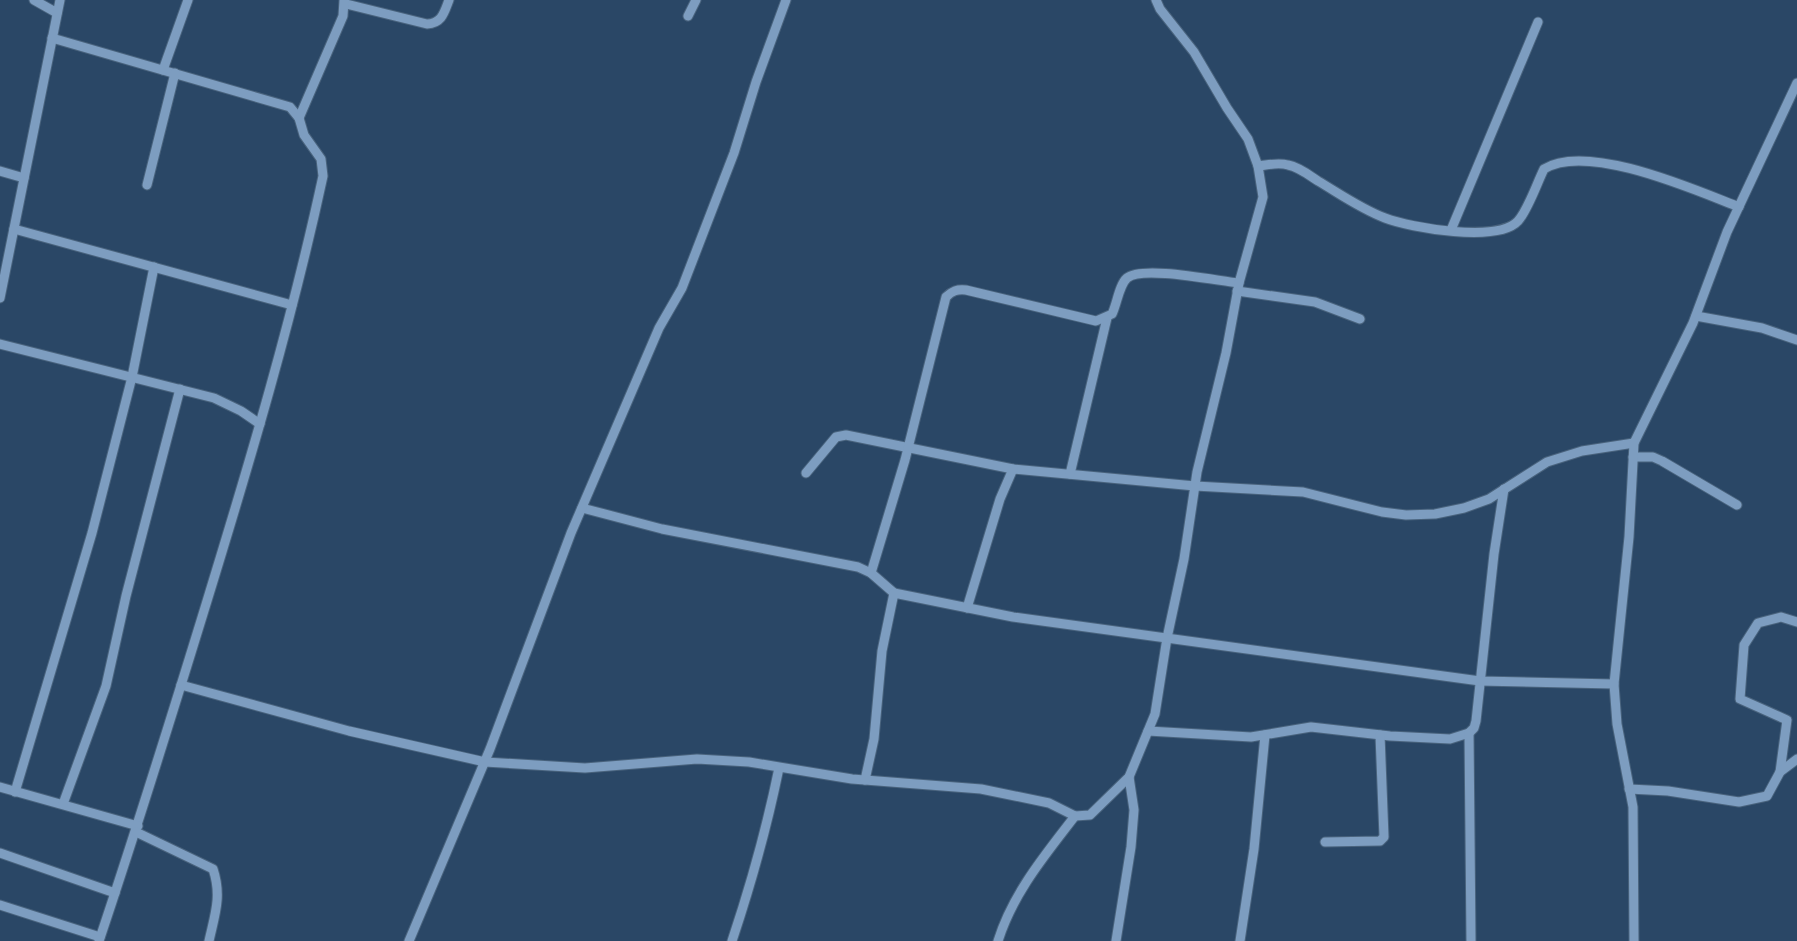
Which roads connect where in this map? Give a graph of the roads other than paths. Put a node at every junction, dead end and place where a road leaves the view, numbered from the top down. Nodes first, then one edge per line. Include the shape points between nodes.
1 (34, 0) edge
2 (60, 0) edge
3 (188, 0) edge
4 (449, 0) edge
5 (696, 0) edge
6 (786, 0) edge
7 (1156, 0) edge
8 (345, 2) edge
9 (57, 13) junction
10 (688, 16) dead end
11 (1538, 22) dead end
12 (52, 38) junction
13 (163, 70) junction
14 (175, 73) junction
15 (1797, 86) edge
16 (299, 118) junction
17 (1258, 166) junction
18 (0, 171) edge
19 (24, 178) junction
20 (147, 185) dead end
21 (1739, 207) junction
22 (14, 229) junction
23 (1451, 230) junction
24 (154, 268) junction
25 (1238, 287) junction
26 (0, 298) edge
27 (292, 305) junction
28 (1696, 316) junction
29 (1107, 318) junction
30 (1360, 319) dead end
31 (1797, 340) edge
32 (0, 344) edge
33 (132, 377) junction
34 (180, 389) junction
35 (260, 424) junction
36 (1634, 442) junction
37 (908, 448) junction
38 (1633, 457) junction
39 (1013, 469) junction
40 (806, 473) dead end
41 (1070, 474) junction
42 (1195, 486) junction
43 (1504, 489) junction
44 (1737, 506) dead end
45 (582, 508) junction
46 (871, 573) junction
47 (894, 593) junction
48 (966, 608) junction
49 (1797, 622) edge
50 (1167, 638) junction
51 (1480, 681) junction
52 (1614, 684) junction
53 (181, 685) junction
54 (1148, 731) junction
55 (1469, 732) junction
56 (1380, 735) junction
57 (1265, 736) junction
58 (1797, 759) edge
59 (485, 762) junction
60 (779, 768) junction
61 (1780, 772) junction
62 (1129, 777) junction
63 (865, 780) junction
64 (0, 787) edge
65 (1629, 789) junction
66 (15, 792) junction
67 (63, 804) junction
68 (1075, 816) junction
69 (137, 829) junction
70 (1324, 842) dead end
71 (0, 853) edge
72 (115, 893) junction
73 (0, 905) edge
74 (100, 939) edge
75 (209, 941) edge
76 (409, 941) edge
77 (732, 941) edge
78 (998, 941) edge
79 (1116, 941) edge
80 (1240, 941) edge
81 (1471, 941) edge
82 (1634, 941) edge

1 - 9 street
2 - 9 street
3 - 13 street
4 - 8 street via 442,18 426,24
5 - 10 street
6 - 45 street via 734,153 682,288 659,328
7 - 17 street via 1160,10 1194,52 1248,139
8 - 16 street via 343,16
9 - 12 street
11 - 23 street
12 - 13 street
12 - 19 street
13 - 14 street
14 - 16 street via 290,107
14 - 20 street
15 - 21 street
16 - 27 street via 304,135 321,159 323,176
17 - 23 street via 1287,164 1387,219
17 - 25 street via 1262,197
18 - 19 street
19 - 22 street
21 - 23 street via 1654,175 1575,161 1544,169 1519,220 1508,228 1479,233
21 - 28 street
22 - 24 street
22 - 26 street
24 - 27 street
24 - 33 street
25 - 29 street via 1153,272 1130,276 1125,279 1112,314
25 - 30 street via 1315,302
25 - 42 street
27 - 35 street
28 - 31 street via 1762,328
28 - 36 street
29 - 37 street via 1096,321 966,290 951,292 946,297
29 - 41 street
32 - 33 street
33 - 34 street
33 - 66 street via 92,533
34 - 35 street via 214,398
34 - 67 street via 106,686
35 - 53 street
36 - 38 street
36 - 43 street via 1556,459
37 - 39 street
37 - 40 street via 846,435 836,437
37 - 46 street
38 - 44 street via 1662,460
38 - 52 street via 1629,538
39 - 41 street
39 - 48 street via 1000,499
41 - 42 street
42 - 43 street via 1303,492 1382,512 1406,514 1435,514 1464,508 1489,499
42 - 50 street
43 - 51 street
45 - 46 street via 662,529 858,567
45 - 59 street
46 - 47 street
47 - 48 street
47 - 63 street via 882,651 874,739
48 - 50 street
49 - 61 street via 1781,617 1758,623 1744,645 1740,699 1787,720
50 - 51 street
50 - 54 street via 1155,714
51 - 52 street
51 - 55 street via 1476,721
52 - 65 street
53 - 59 street via 349,732
53 - 69 street
54 - 57 street
54 - 62 street
55 - 56 street via 1450,739
55 - 81 street
56 - 57 street via 1311,727
56 - 70 street via 1384,837 1380,841
57 - 80 street via 1254,849
58 - 61 street
59 - 60 street via 585,768 697,759 748,762
59 - 76 street
60 - 63 street
60 - 77 street via 760,852
61 - 65 street via 1767,796 1739,802
62 - 68 street via 1090,815
62 - 79 street via 1134,810
63 - 68 street via 981,789 1049,803
64 - 66 street
65 - 82 street via 1633,807
66 - 67 street
67 - 69 street
68 - 78 street via 1017,897
69 - 72 street
69 - 75 street via 213,869 218,885 218,902
71 - 72 street
72 - 74 street
73 - 74 street

